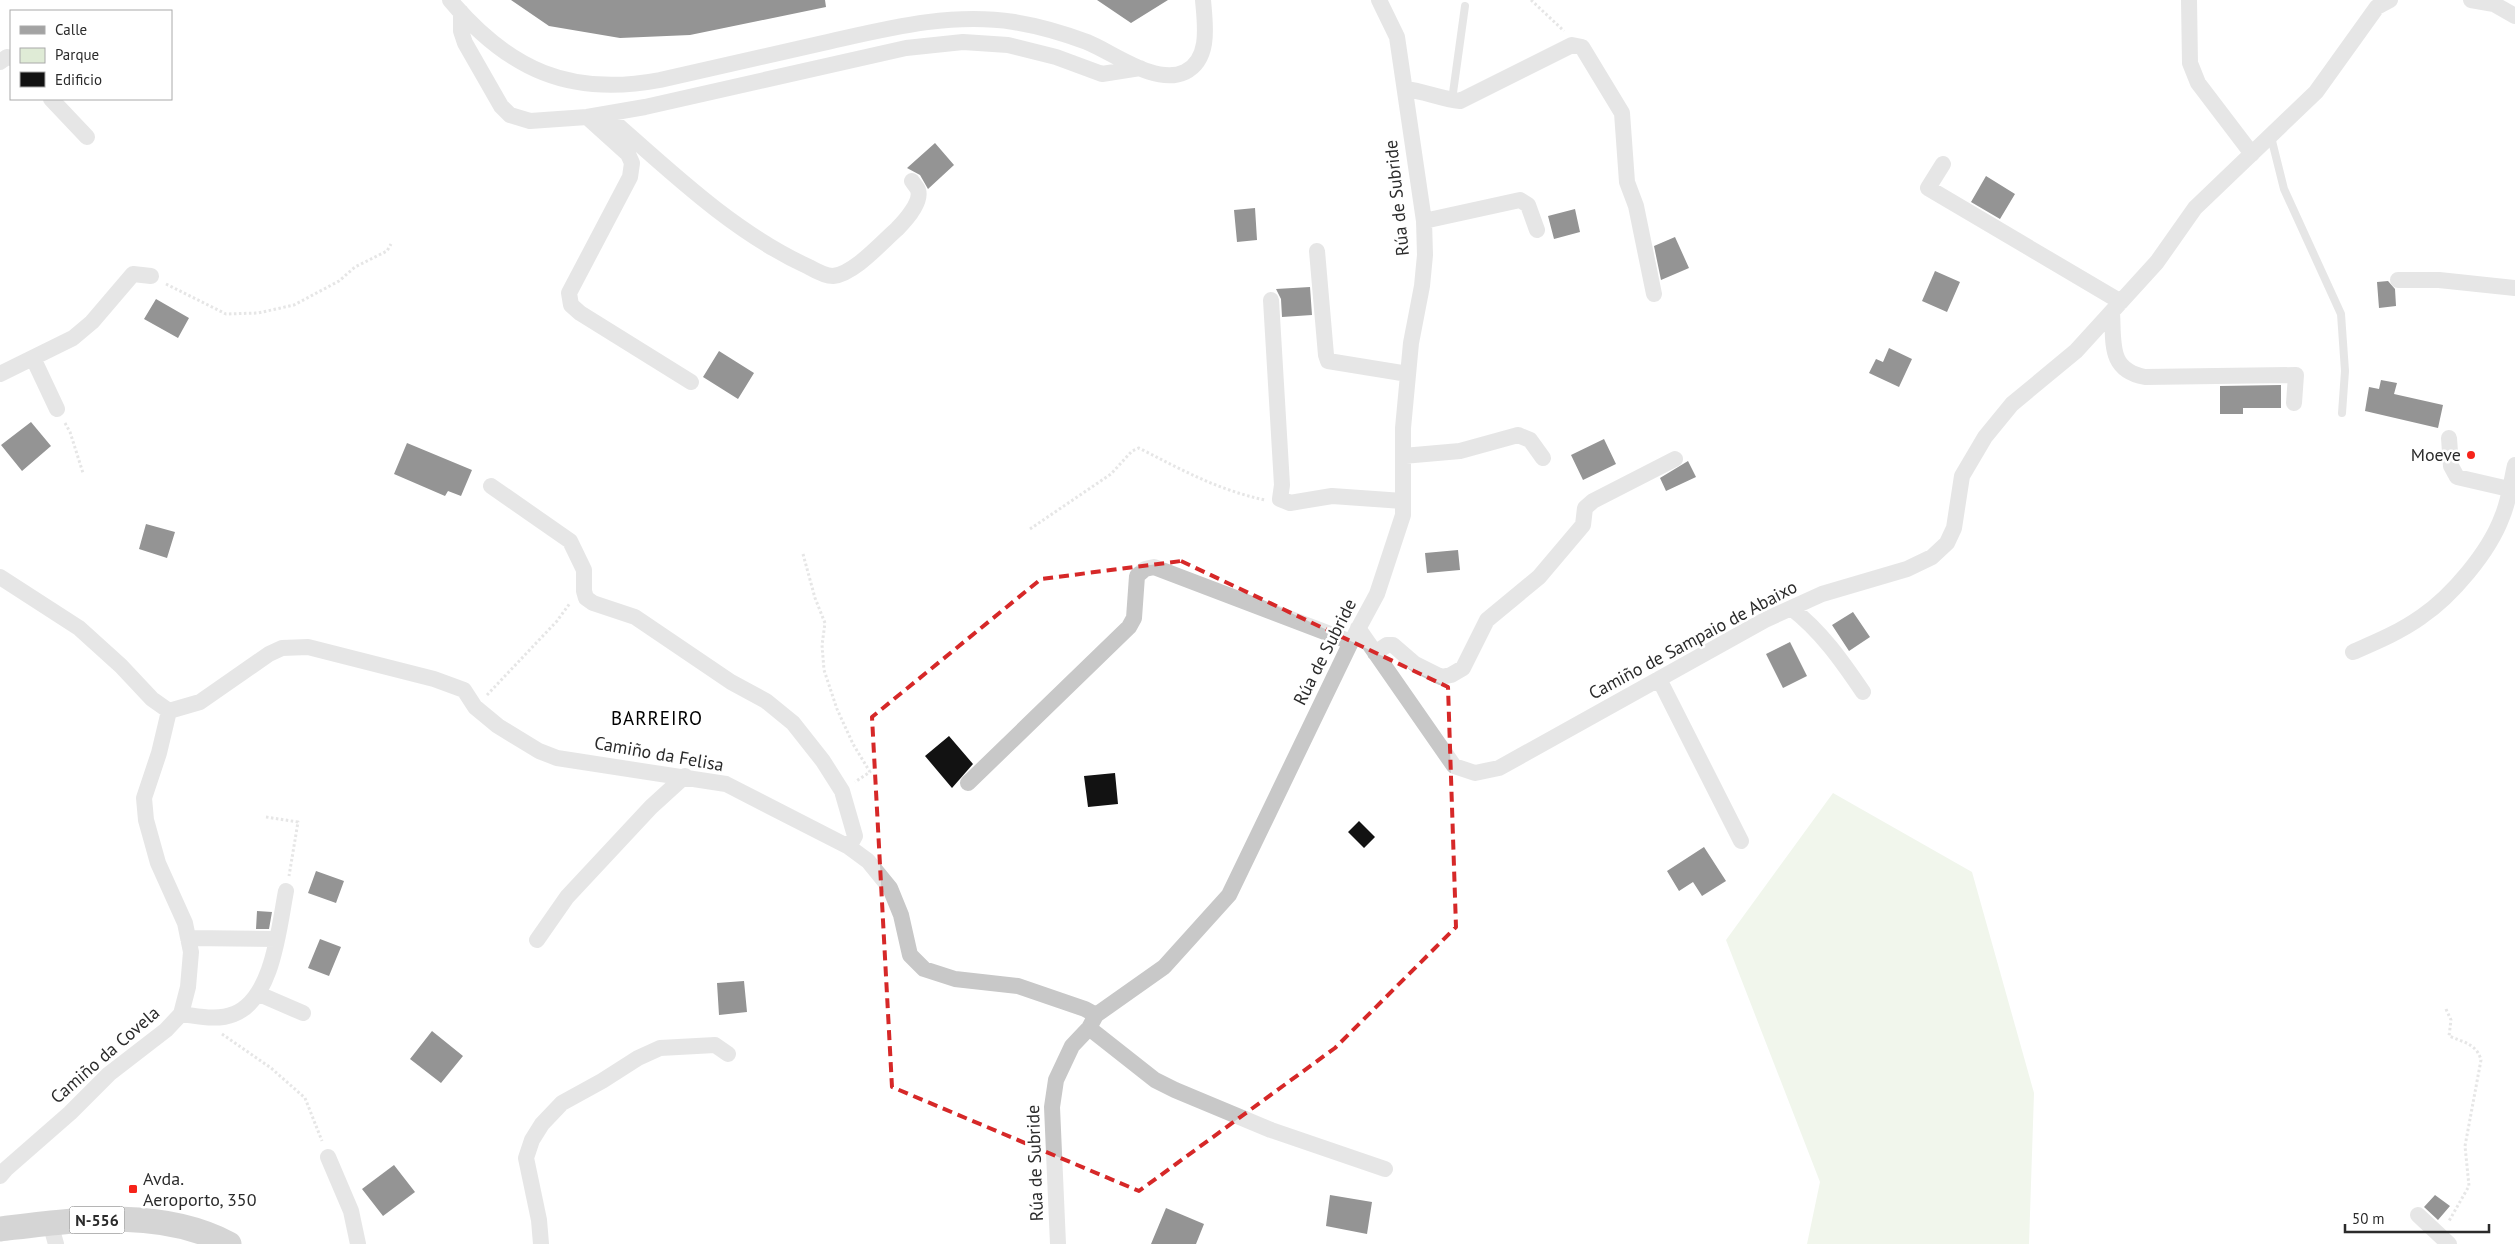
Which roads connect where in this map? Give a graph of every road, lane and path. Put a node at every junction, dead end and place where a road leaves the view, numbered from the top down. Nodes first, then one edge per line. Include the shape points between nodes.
1 (1203, 0) edge
2 (1379, 0) edge
3 (1531, 0) edge
4 (2189, 0) edge
5 (2471, 0) edge
6 (2379, 2) edge
7 (456, 6) edge
8 (1465, 6) dead end
9 (2515, 16) edge
10 (1578, 46) junction
11 (1140, 68) junction
12 (1405, 90) junction
13 (52, 100) edge
14 (1452, 100) junction
15 (605, 114) junction
16 (587, 116) junction
17 (87, 137) dead end
18 (2271, 137) junction
19 (2252, 154) junction
20 (1943, 164) dead end
21 (912, 181) dead end
22 (1424, 220) junction
23 (1537, 230) dead end
24 (391, 244) dead end
25 (1317, 251) dead end
26 (151, 276) joint
27 (2398, 280) dead end
28 (2515, 288) edge
29 (1654, 294) dead end
30 (1271, 300) dead end
31 (2116, 307) junction
32 (33, 358) junction
33 (0, 374) edge
34 (1408, 374) junction
35 (691, 382) dead end
36 (2294, 403) dead end
37 (57, 409) joint
38 (2342, 413) dead end
39 (2450, 438) dead end
40 (1403, 456) junction
41 (1543, 458) dead end
42 (1675, 459) dead end
43 (2515, 465) edge
44 (83, 473) dead end
45 (491, 486) dead end
46 (2509, 489) junction
47 (1280, 499) junction
48 (1403, 500) junction
49 (1030, 529) dead end
50 (803, 554) dead end
51 (0, 577) edge
52 (584, 591) junction
53 (1791, 608) junction
54 (1355, 635) junction
55 (2353, 652) dead end
56 (1375, 653) junction
57 (1659, 680) junction
58 (1863, 692) dead end
59 (475, 707) junction
60 (169, 711) junction
61 (686, 776) junction
62 (968, 784) dead end
63 (842, 791) junction
64 (266, 817) dead end
65 (1741, 841) dead end
66 (849, 847) junction
67 (286, 891) joint
68 (188, 938) junction
69 (276, 939) junction
70 (537, 940) dead end
71 (259, 994) junction
72 (2446, 1009) dead end
73 (303, 1013) dead end
74 (181, 1014) junction
75 (201, 1016) junction
76 (1092, 1022) junction
77 (728, 1054) dead end
78 (328, 1157) joint
79 (1385, 1170) dead end
80 (0, 1176) edge
81 (2418, 1215) dead end
82 (0, 1229) edge
83 (53, 1234) edge
84 (2444, 1240) edge
85 (230, 1244) edge
86 (358, 1244) edge
87 (541, 1244) edge
88 (1058, 1244) edge

1 - 11 street via 1206,30 1198,62 1185,72 1165,76
2 - 12 street, Rúa de Subride via 1397,37
3 - 10 path
4 - 19 street via 2190,63 2202,90
5 - 9 street via 2494,4
6 - 18 street, Camiño de Sampaio de Abaixo via 2316,92
7 - 11 street via 516,60 560,80 603,86 660,80 898,26 942,20 982,19 1041,26 1087,42
7 - 16 street via 465,43 500,106 510,115 530,121
8 - 14 lane
10 - 14 street via 1572,45 1460,101
10 - 29 street via 1622,113 1628,182
11 - 15 street via 1102,74 1056,57 1008,45 963,42 906,48
12 - 14 street via 1422,91
12 - 22 street, Rúa de Subride
13 - 17 street
15 - 16 street
15 - 21 street via 748,232 792,259 827,275 844,274 905,221 918,199 918,191
16 - 35 street via 628,154 632,163 630,177 569,293 571,305
18 - 19 street, Camiño de Sampaio de Abaixo
18 - 38 lane via 2284,189 2341,314 2345,371
19 - 31 street, Camiño de Sampaio de Abaixo via 2195,208 2157,262
20 - 31 street via 1928,188
22 - 23 street via 1520,200 1528,205
22 - 34 street, Rúa de Subride via 1424,271
24 - 26 path via 388,252 355,267 338,281 301,301 258,313 226,314
25 - 34 street via 1328,361
26 - 32 street via 133,274 92,322 73,338
27 - 28 street via 2439,280
30 - 47 street via 1282,485
31 - 36 street via 2114,349 2119,366 2130,374 2145,377 2296,375
31 - 53 street, Camiño de Sampaio de Abaixo via 2076,352 2012,404 1985,437 1962,476 1954,528 1947,543 1932,556 1906,568 1822,594
32 - 33 street
32 - 37 street
34 - 40 street, Rúa de Subride
37 - 44 path via 70,432
39 - 46 street via 2451,466 2456,477
40 - 41 street via 1460,451 1518,435 1530,440
40 - 48 street, Rúa de Subride
42 - 56 street via 1592,501 1585,508 1583,525 1539,577 1486,620 1463,668 1441,677 1415,664 1393,645
43 - 46 street
45 - 52 street via 570,541 584,570
46 - 55 street via 2496,532 2450,591 2423,616 2404,628
47 - 48 street via 1290,503 1332,496
47 - 49 path via 1270,501 1234,494 1140,448 1132,451 1111,474
48 - 54 street, Rúa de Subride via 1403,515 1390,558 1377,594
50 - 63 path via 825,622 822,645 824,670 837,709 870,772
51 - 60 street via 79,628 152,699
52 - 59 path
52 - 63 street via 586,598 593,603 635,617 779,712 793,723 824,761
53 - 57 street, Camiño de Sampaio de Abaixo
53 - 58 street via 1840,658
54 - 56 street, Camiño de Sampaio de Abaixo
54 - 62 street via 1154,567 1145,569 1137,576 1134,618 1129,627
54 - 76 street, Rúa de Subride via 1230,895 1164,966
56 - 57 street, Camiño de Sampaio de Abaixo via 1454,766 1475,774 1499,768
57 - 65 street
59 - 60 street, Camiño da Felisa via 464,690 434,679 308,647 282,648 200,702
59 - 61 street, Camiño da Felisa via 498,726 557,758
60 - 68 street, Camiño da Covela via 144,798 146,820 158,863 185,923
61 - 66 street, Camiño da Felisa via 726,784
61 - 70 street via 651,807 567,897
63 - 66 street via 855,836
64 - 67 path via 298,822
66 - 76 street, Camiño da Felisa via 868,861 890,888 901,915 910,955 924,969 970,982 1018,986 1085,1009
67 - 69 street
68 - 69 street
68 - 74 street, Camiño da Covela via 191,952 188,987
69 - 71 street
71 - 73 street
71 - 75 street via 249,1006 233,1015
72 - 84 path via 2451,1020 2449,1036 2472,1045 2481,1060 2468,1120 2469,1186
74 - 75 street
74 - 80 street, Camiño da Covela via 166,1030 108,1074
75 - 78 path via 232,1044 271,1068 305,1098
76 - 79 street, Camiño da Felisa via 1155,1080 1271,1130
76 - 88 street, Rúa de Subride via 1072,1046 1056,1080 1052,1107
77 - 87 street via 715,1045 660,1048 562,1103 532,1140 526,1158
78 - 86 street via 351,1211
81 - 84 street
82 - 83 main road, N-556
83 - 85 main road, N-556 via 83,1220 143,1220 182,1226

